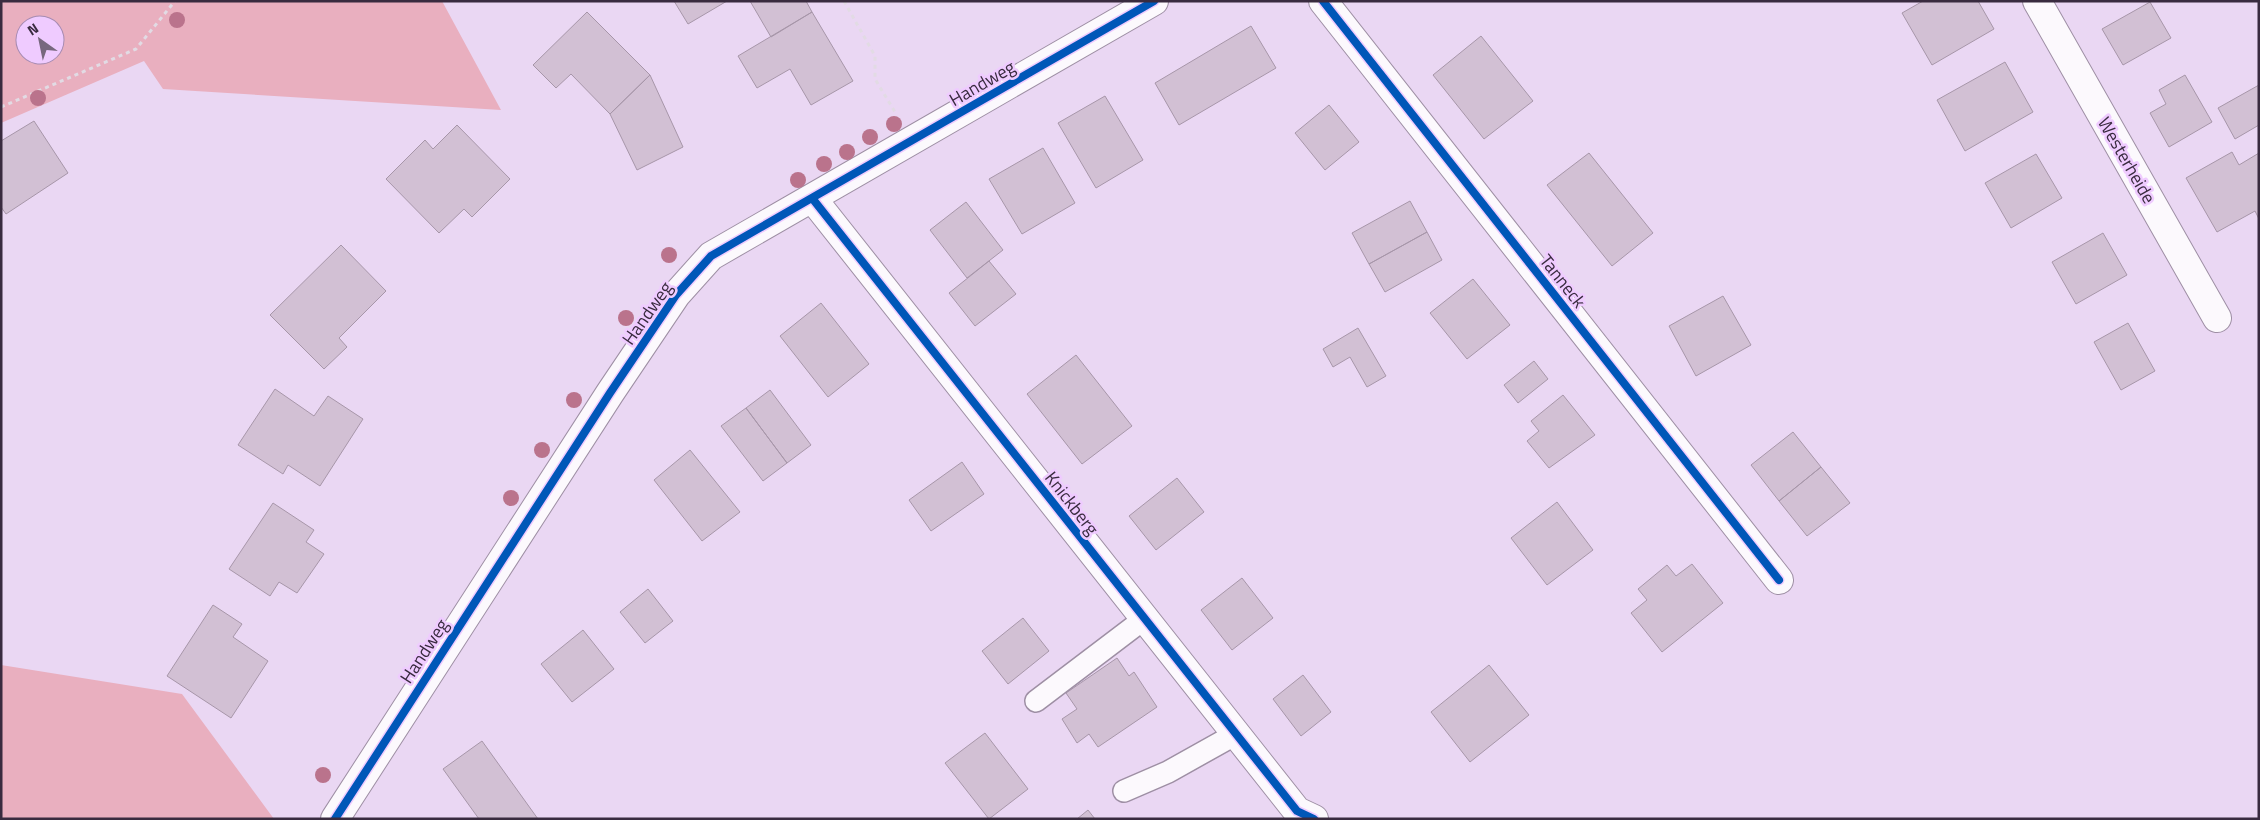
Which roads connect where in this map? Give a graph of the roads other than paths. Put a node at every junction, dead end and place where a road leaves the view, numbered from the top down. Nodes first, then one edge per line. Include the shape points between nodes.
1 (1154, 1) edge
2 (1323, 1) edge
3 (2037, 1) edge
4 (812, 198) junction
5 (2217, 318) dead end
6 (1779, 580) dead end
7 (1144, 619) junction
8 (1036, 701) dead end
9 (1236, 734) junction
10 (1124, 791) dead end
11 (335, 819) edge
12 (1314, 819) edge

1 - 4 street, Handweg
2 - 6 street, Tanneck
3 - 5 street, Westerheide
4 - 7 street, Knickberg
4 - 11 street, Handweg via 711,256 676,294
7 - 8 lane
7 - 9 street, Knickberg
9 - 10 lane via 1168,772
9 - 12 street, Knickberg via 1296,811

